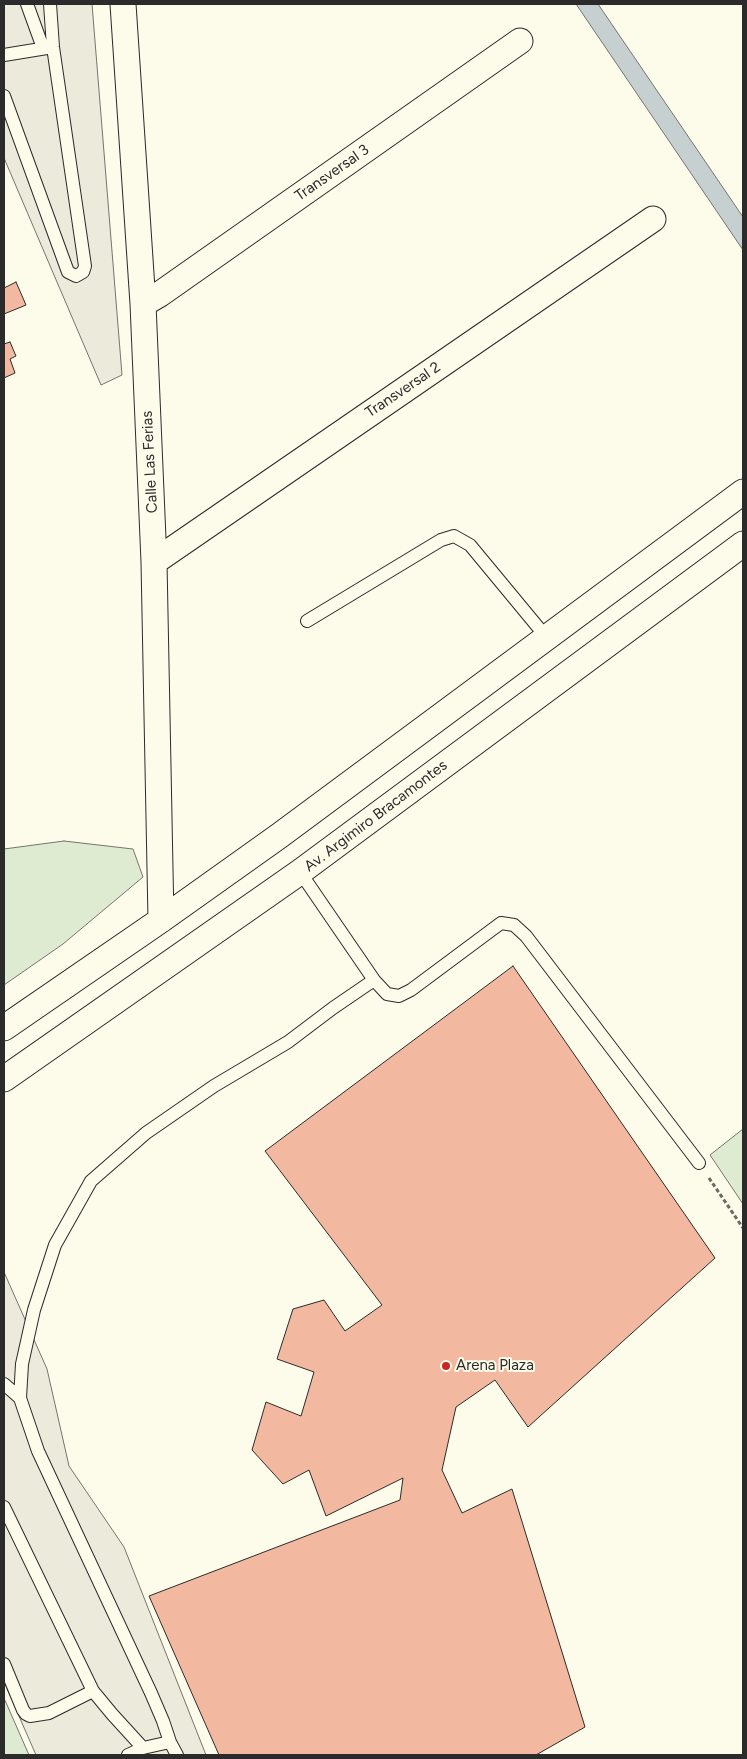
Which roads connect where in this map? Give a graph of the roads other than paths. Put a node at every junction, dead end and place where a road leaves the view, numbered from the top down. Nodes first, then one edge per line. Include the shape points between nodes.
1 (27, 4) edge
2 (50, 4) edge
3 (123, 4) edge
4 (520, 41) dead end
5 (48, 48) junction
6 (4, 55) edge
7 (4, 96) edge
8 (653, 219) dead end
9 (143, 304) junction
10 (743, 492) edge
11 (743, 544) edge
12 (154, 562) junction
13 (307, 620) dead end
14 (547, 638) junction
15 (300, 872) junction
16 (161, 920) junction
17 (374, 980) junction
18 (4, 1028) edge
19 (4, 1079) edge
20 (699, 1163) road end
21 (4, 1384) edge
22 (20, 1398) junction
23 (4, 1507) edge
24 (4, 1664) edge
25 (93, 1691) junction
26 (170, 1742) junction
27 (143, 1748) junction
28 (128, 1755) edge
29 (177, 1755) edge

1 - 5 lane
2 - 5 lane
3 - 9 street, Calle Las Ferias
4 - 9 street, Transversal 3
5 - 6 lane
5 - 7 lane via 85,266 83,272 76,276 68,272
8 - 12 street, Transversal 2
9 - 12 street, Calle Las Ferias
10 - 14 street
11 - 15 street, Av. Argimiro Bracamontes
12 - 16 street, Calle Las Ferias
13 - 14 lane via 441,540 454,536 470,546
14 - 16 street
15 - 17 lane
15 - 19 street, Av. Argimiro Bracamontes
16 - 18 street
17 - 20 lane via 387,994 399,996 501,923 514,925 526,936
17 - 22 lane via 288,1042 214,1086 146,1133 91,1182 55,1245 34,1310 22,1364
21 - 22 lane
22 - 26 lane via 38,1451 151,1693
23 - 25 lane
24 - 25 lane via 23,1710 30,1716 49,1713
25 - 27 lane
26 - 27 lane
26 - 29 lane
27 - 28 lane

